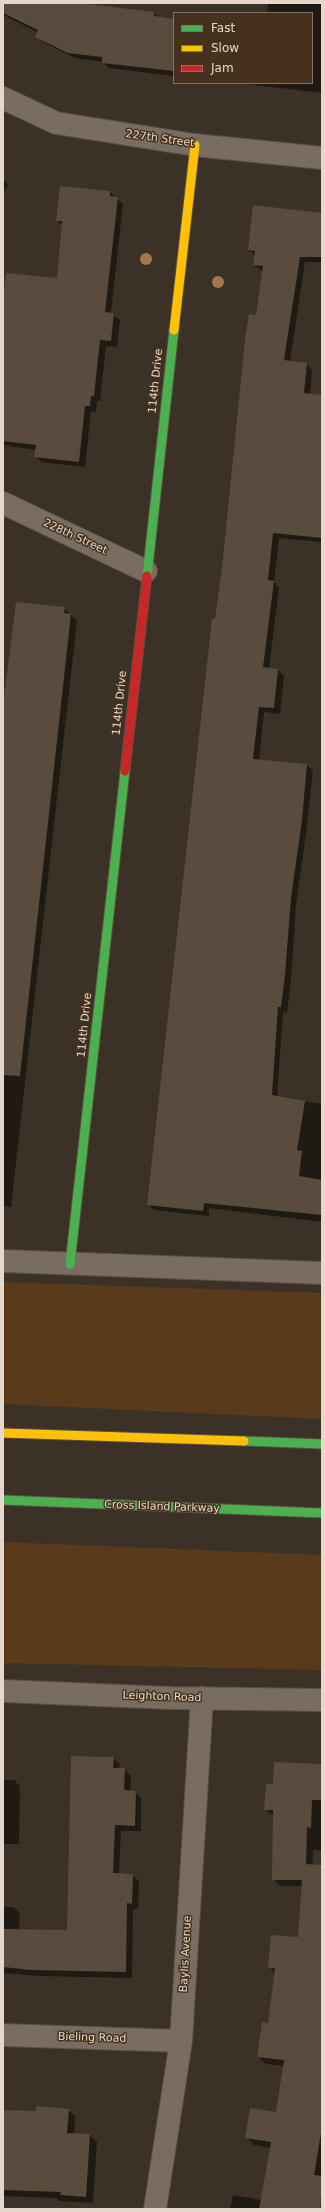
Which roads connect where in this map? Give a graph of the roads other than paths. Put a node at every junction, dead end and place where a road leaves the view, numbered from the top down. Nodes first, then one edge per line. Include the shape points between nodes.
1 (3, 98) edge
2 (195, 144) junction
3 (322, 158) edge
4 (3, 503) edge
5 (146, 571) junction
6 (3, 1261) edge
7 (70, 1264) junction
8 (322, 1273) edge
9 (3, 1433) edge
10 (322, 1444) edge
11 (3, 1500) edge
12 (322, 1514) edge
13 (3, 1691) edge
14 (202, 1698) junction
15 (322, 1700) edge
16 (3, 2035) edge
17 (181, 2041) junction
18 (155, 2209) edge

1 - 2 street, 227th Street via 56,124
2 - 3 street, 227th Street
2 - 5 main road, 114th Drive
4 - 5 street, 228th Street
5 - 7 main road, 114th Drive
6 - 7 street
7 - 8 street
9 - 10 main road
11 - 12 main road, Cross Island Parkway
13 - 14 street, Leighton Road
14 - 15 street, Leighton Road
14 - 17 street, Baylis Avenue
16 - 17 street, Bieling Road
17 - 18 street, Baylis Avenue

